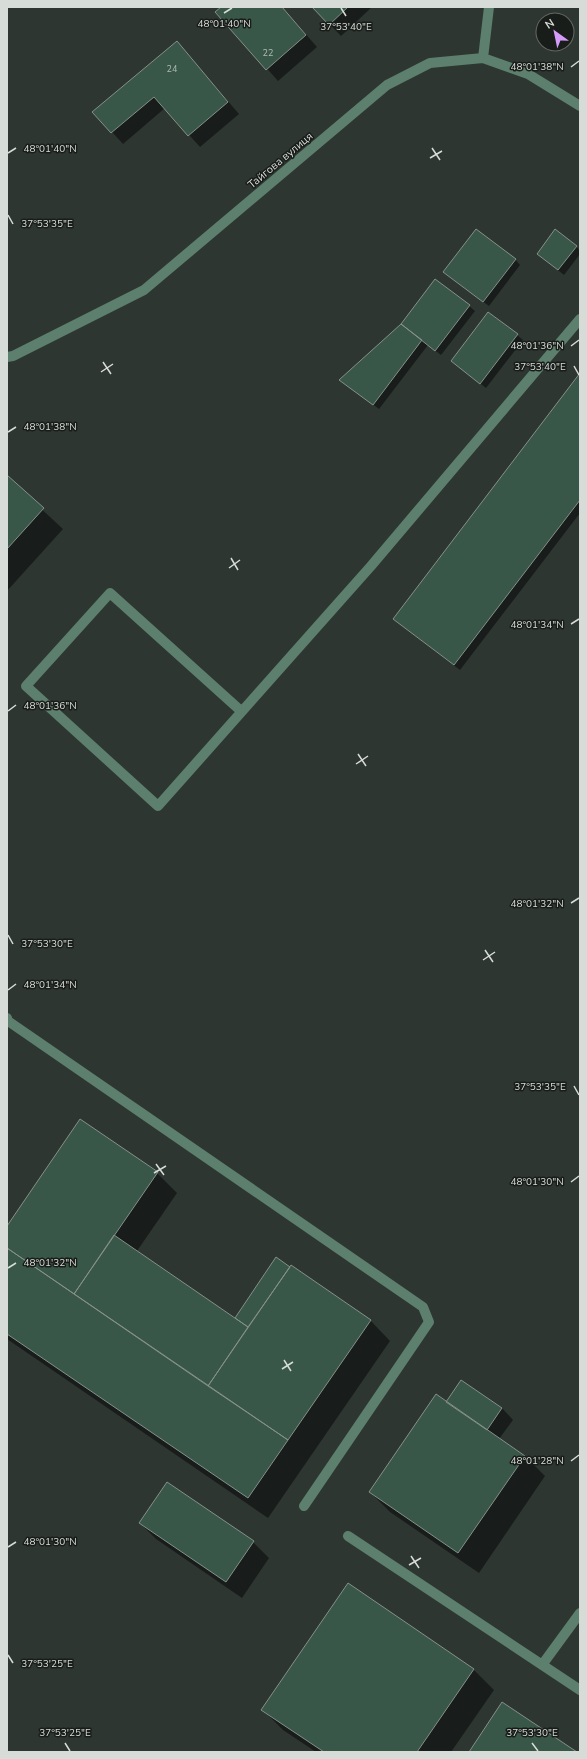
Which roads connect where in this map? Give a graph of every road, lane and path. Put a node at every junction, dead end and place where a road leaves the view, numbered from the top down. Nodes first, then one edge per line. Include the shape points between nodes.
1 (489, 7) edge
2 (483, 58) junction
3 (580, 106) edge
4 (580, 319) edge
5 (7, 357) edge
6 (241, 711) junction
7 (7, 1018) edge
8 (304, 1506) dead end
9 (348, 1536) dead end
10 (580, 1613) edge
11 (542, 1665) junction
12 (580, 1690) edge

1 - 2 street
2 - 3 street, Тайгова вулиця via 528,74
2 - 5 street, Тайгова вулиця via 430,64 387,85 144,290
4 - 6 street via 371,566
6 - 6 street via 158,806 26,686 110,593
7 - 8 street via 423,1307 429,1322
9 - 11 street
10 - 11 street
11 - 12 street

